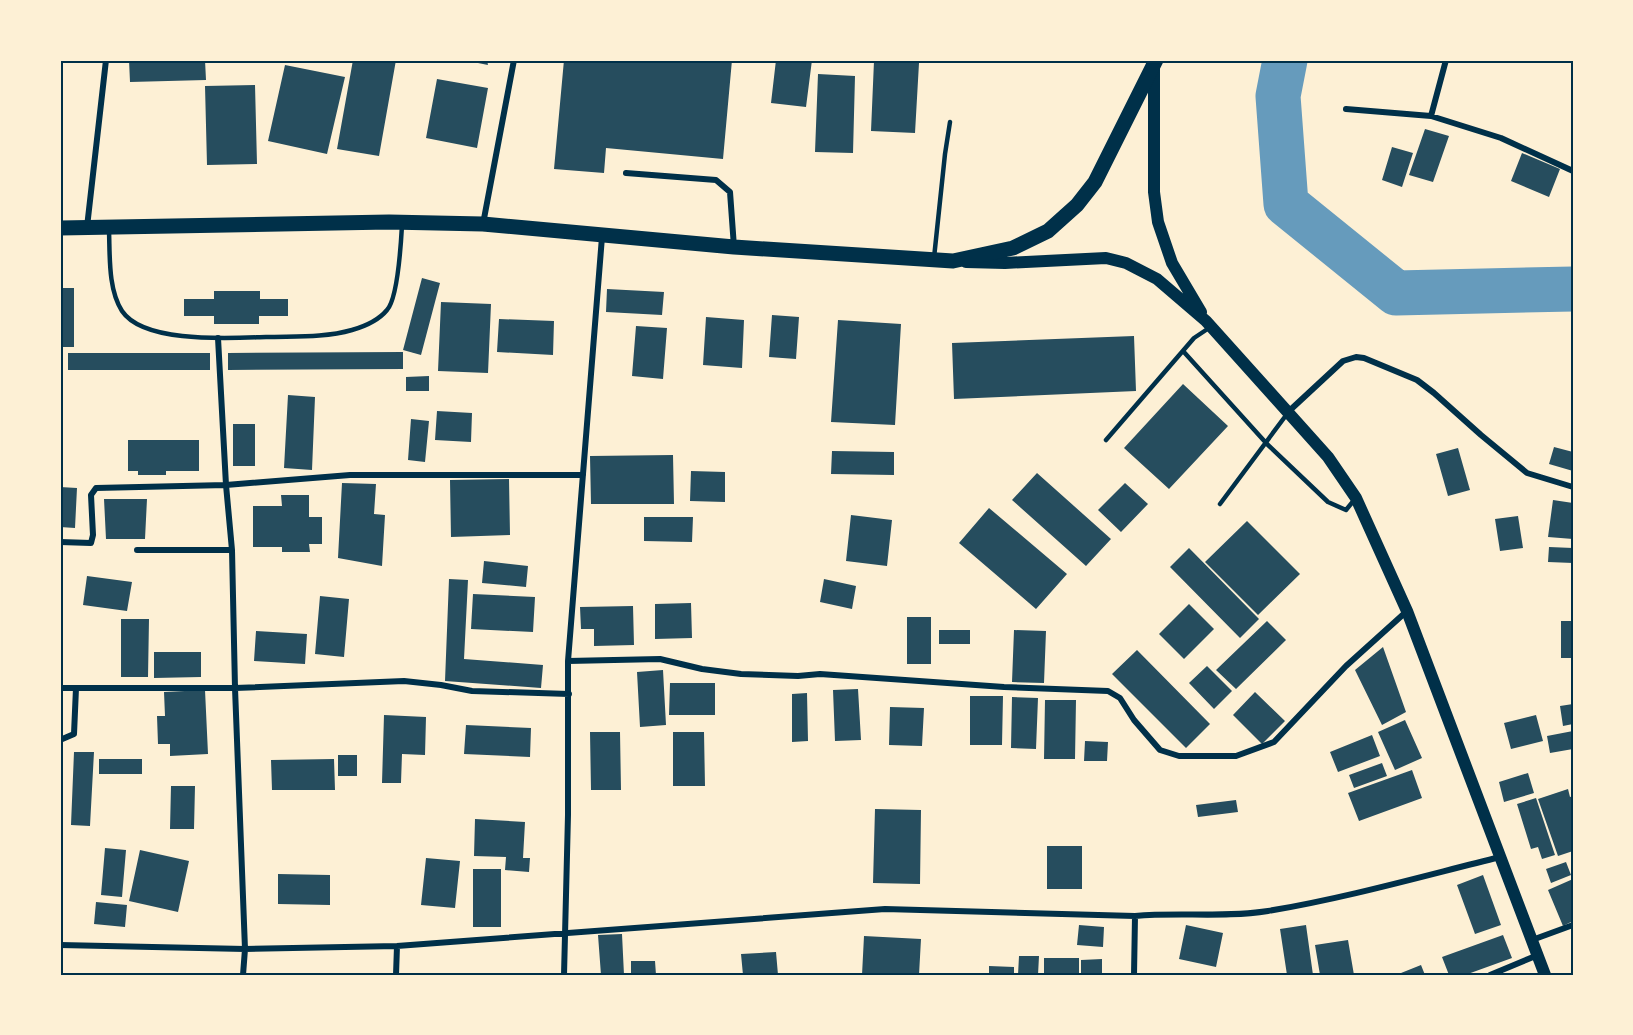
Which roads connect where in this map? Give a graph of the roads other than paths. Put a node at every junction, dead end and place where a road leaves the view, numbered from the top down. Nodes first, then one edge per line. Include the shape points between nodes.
1 (106, 60) edge
2 (514, 60) edge
3 (1446, 60) edge
4 (1155, 62) edge
5 (1346, 109) dead end
6 (1431, 116) junction
7 (950, 123) dead end
8 (1573, 171) edge
9 (626, 173) dead end
10 (402, 222) junction
11 (483, 224) junction
12 (87, 227) junction
13 (109, 227) junction
14 (60, 228) edge
15 (602, 236) junction
16 (734, 247) junction
17 (934, 260) junction
18 (953, 261) junction
19 (1209, 323) junction
20 (218, 338) junction
21 (1183, 351) junction
22 (1288, 412) junction
23 (1106, 440) dead end
24 (1267, 444) junction
25 (583, 475) junction
26 (226, 485) junction
27 (1573, 487) edge
28 (1356, 498) junction
29 (1220, 504) dead end
30 (60, 542) edge
31 (137, 550) dead end
32 (232, 550) junction
33 (1407, 611) junction
34 (568, 661) junction
35 (60, 688) edge
36 (76, 688) junction
37 (235, 688) junction
38 (569, 694) junction
39 (60, 740) edge
40 (1500, 857) junction
41 (1135, 916) junction
42 (1573, 925) edge
43 (566, 934) junction
44 (1532, 940) junction
45 (60, 945) edge
46 (397, 946) junction
47 (245, 949) junction
48 (1538, 955) junction
49 (243, 975) edge
50 (396, 975) edge
51 (564, 975) edge
52 (1134, 975) edge
53 (1490, 975) edge
54 (1545, 975) edge

1 - 12 street
2 - 11 street
3 - 6 street
4 - 18 main road via 1095,182 1077,205 1048,231 1013,248
4 - 19 main road via 1158,222 1172,263
5 - 6 street
6 - 8 street via 1501,138
7 - 17 lane
9 - 16 street via 716,180 730,192
10 - 11 main road
10 - 13 main road
10 - 20 lane via 400,256 389,308 375,322 327,335
11 - 15 main road
12 - 13 main road
12 - 14 main road
13 - 20 lane via 114,292 123,312 136,324 155,331
15 - 16 main road
15 - 25 street
16 - 17 main road
17 - 18 main road
18 - 19 main road via 1005,263 1106,258 1157,279
19 - 21 lane
19 - 22 main road
20 - 26 street
21 - 23 lane
21 - 24 lane
22 - 24 lane
22 - 27 street via 1343,361 1364,358 1417,380 1527,473
22 - 28 main road via 1328,457
24 - 28 lane via 1328,502 1346,510
24 - 29 lane
25 - 26 street via 350,475
25 - 34 street
26 - 30 street via 96,488 91,495 91,543
26 - 32 street
28 - 33 main road
31 - 32 street
32 - 37 street
33 - 34 street via 1346,666 1274,742 1236,756 1179,756 1160,750 1120,698 1108,691 820,674 741,674 660,658
33 - 40 main road
34 - 38 street
35 - 36 street
36 - 37 street
36 - 39 street via 74,734
37 - 38 street via 404,681 472,691
37 - 47 street
38 - 43 street
40 - 41 street via 1268,911
40 - 44 main road
41 - 43 street via 885,909
41 - 52 street
42 - 44 street
43 - 46 street
43 - 51 street
44 - 48 main road
45 - 47 street
46 - 47 street
46 - 50 street
47 - 49 street
48 - 53 street
48 - 54 main road

